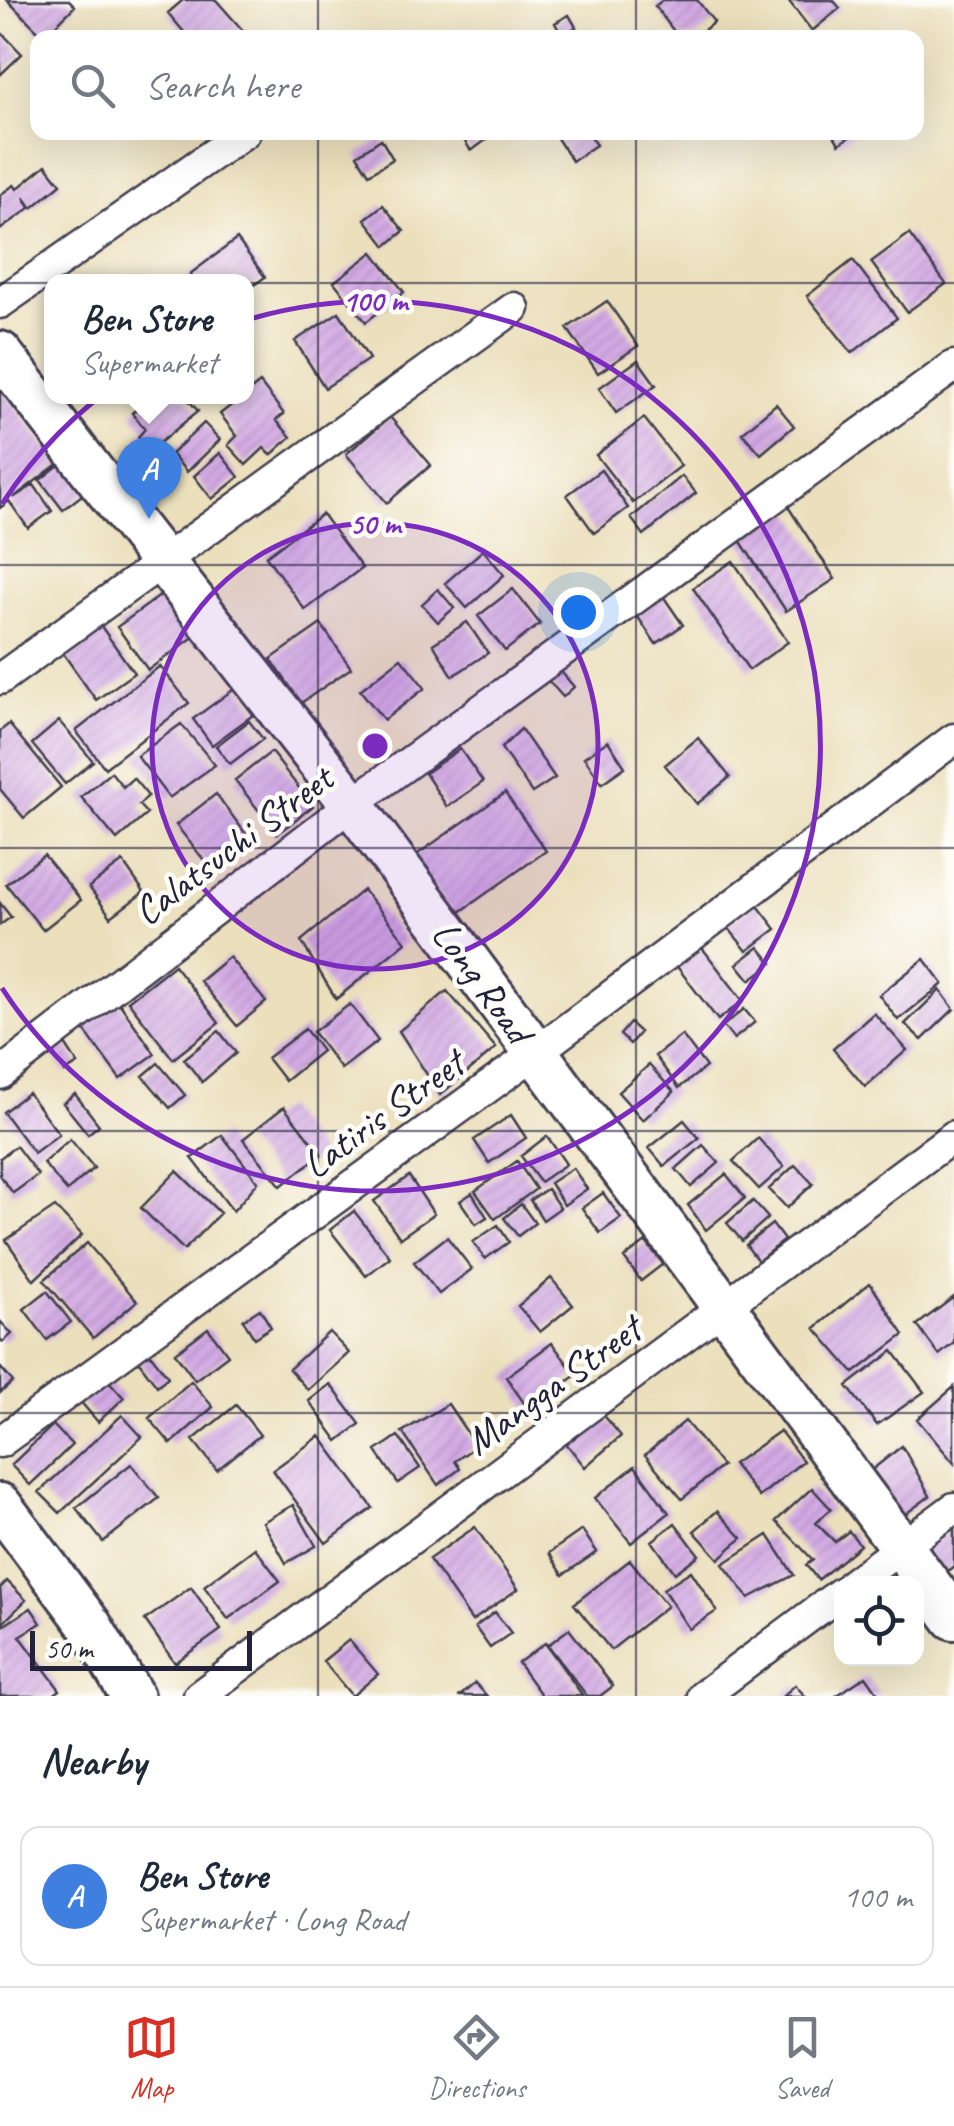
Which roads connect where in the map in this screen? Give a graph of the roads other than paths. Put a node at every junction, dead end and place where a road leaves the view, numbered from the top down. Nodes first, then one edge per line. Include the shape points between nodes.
1 (234, 140) edge
2 (0, 303) edge
3 (514, 308) dead end
4 (0, 353) edge
5 (954, 366) edge
6 (163, 563) junction
7 (0, 680) edge
8 (954, 739) edge
9 (352, 804) junction
10 (534, 1053) junction
11 (0, 1074) edge
12 (954, 1136) edge
13 (724, 1308) junction
14 (0, 1442) edge
15 (0, 1504) edge
16 (954, 1508) edge
17 (899, 1548) junction
18 (862, 1576) edge
19 (834, 1598) edge
20 (954, 1618) edge
21 (132, 1696) edge
22 (199, 1696) edge
23 (704, 1696) edge

1 - 2 street
3 - 6 street
4 - 6 street, Long Road
5 - 9 street, Calatsuchi Street
6 - 7 street
6 - 9 street, Long Road
8 - 10 street, Latiris Street
9 - 10 street, Long Road
9 - 11 street, Calatsuchi Street
10 - 13 street, Long Road
10 - 14 street, Latiris Street
12 - 13 street, Mangga Street
13 - 17 street, Long Road
13 - 22 street, Mangga Street
15 - 21 street via 90,1626
16 - 17 street
17 - 18 street
17 - 20 street, Long Road
19 - 23 street

